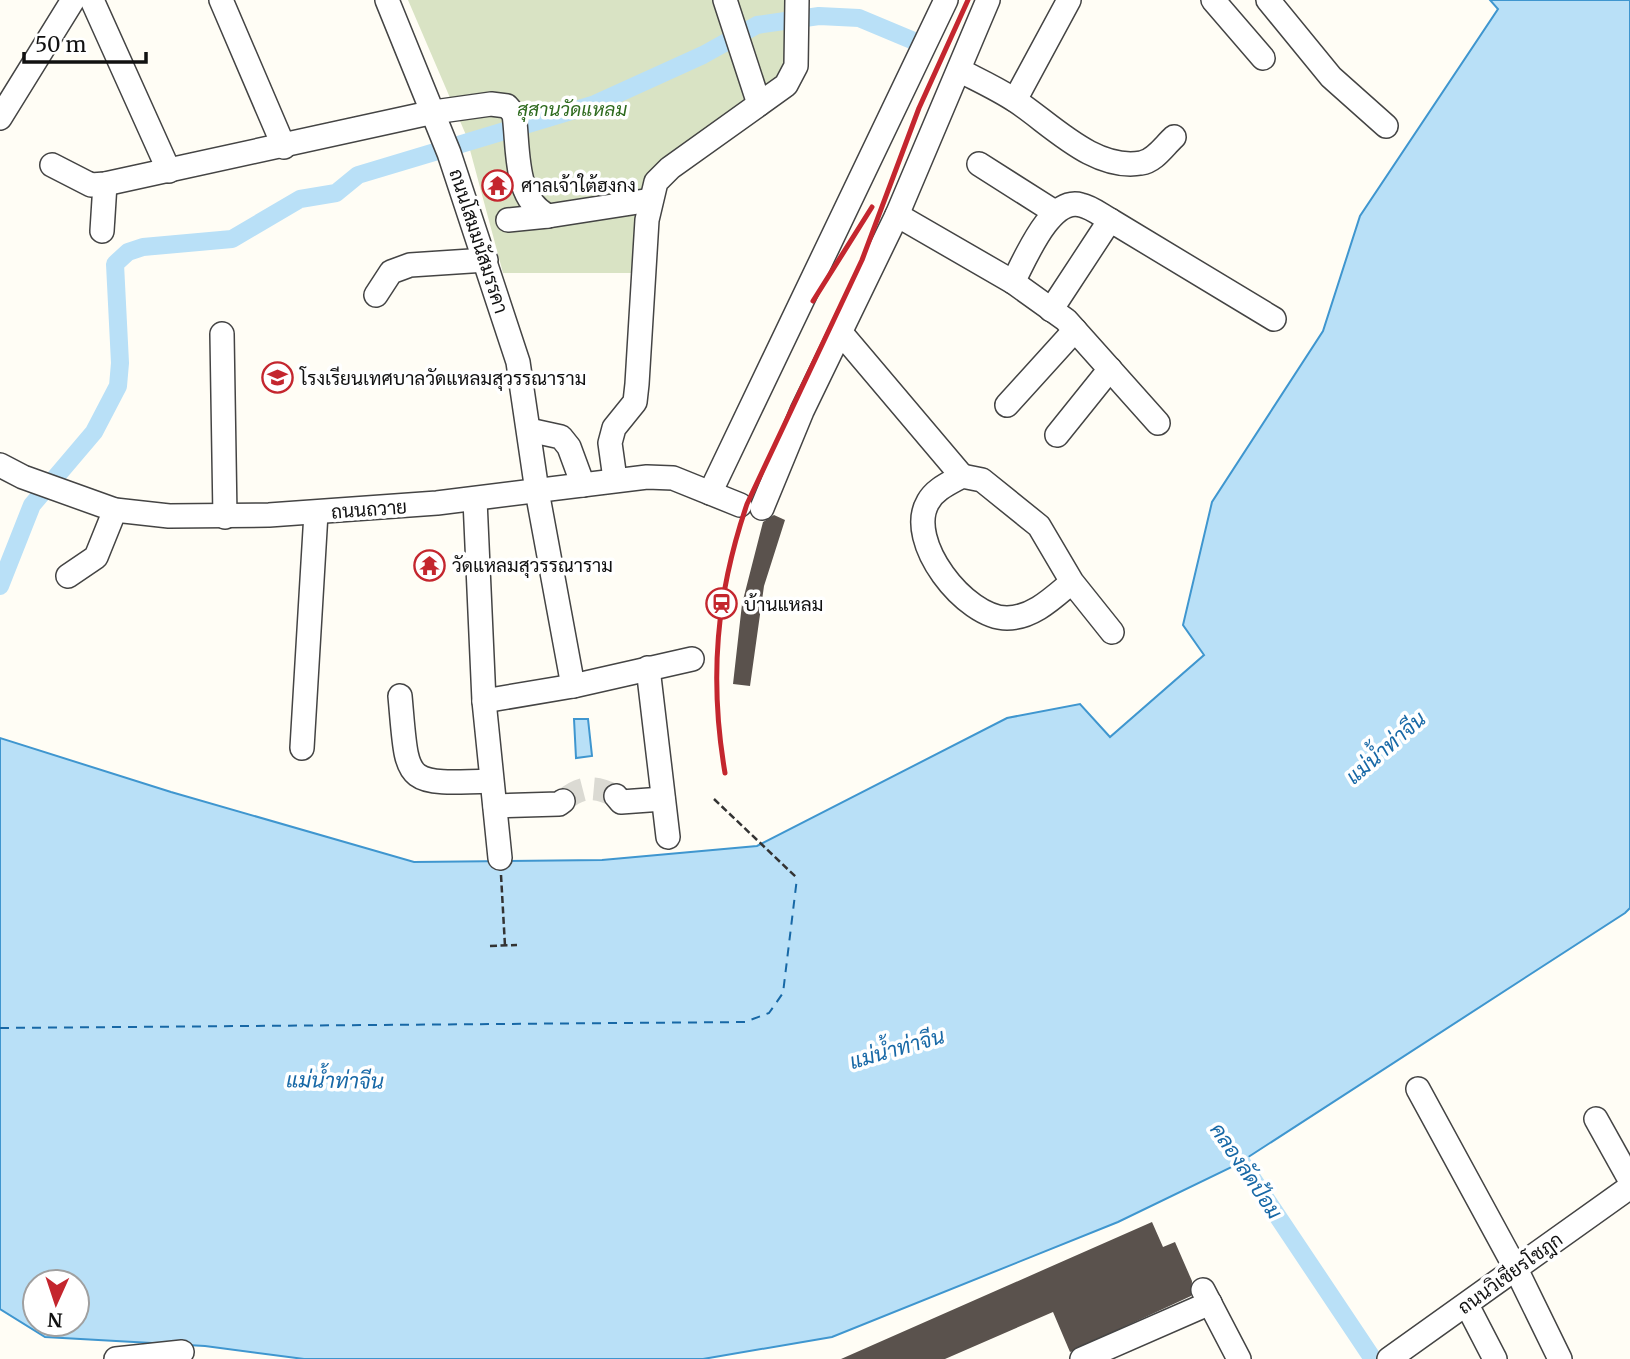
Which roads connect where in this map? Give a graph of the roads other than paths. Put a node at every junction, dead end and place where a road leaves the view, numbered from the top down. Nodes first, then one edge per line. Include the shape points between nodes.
1 (73, 0) edge
2 (92, 0) edge
3 (221, 0) edge
4 (387, 0) edge
5 (797, 0) edge
6 (946, 0) edge
7 (988, 0) edge
8 (1069, 0) edge
9 (1213, 0) edge
10 (1268, 0) edge
11 (732, 18) edge
12 (1263, 58) dead end
13 (959, 70) junction
14 (1015, 100) junction
15 (759, 104) junction
16 (434, 112) junction
17 (0, 118) edge
18 (1386, 126) dead end
19 (1174, 136) dead end
20 (284, 147) junction
21 (979, 164) dead end
22 (52, 165) dead end
23 (169, 171) junction
24 (104, 184) junction
25 (651, 200) junction
26 (1053, 211) junction
27 (897, 215) junction
28 (548, 216) junction
29 (508, 220) dead end
30 (1110, 220) junction
31 (102, 231) dead end
32 (486, 260) junction
33 (1013, 282) junction
34 (376, 295) dead end
35 (1051, 310) junction
36 (1274, 319) dead end
37 (1075, 330) junction
38 (841, 333) junction
39 (222, 334) dead end
40 (1111, 369) junction
41 (1007, 405) dead end
42 (1158, 423) dead end
43 (528, 430) junction
44 (1057, 435) dead end
45 (0, 465) edge
46 (962, 476) junction
47 (615, 479) junction
48 (583, 485) junction
49 (537, 491) junction
50 (710, 493) junction
51 (475, 500) junction
52 (115, 510) junction
53 (316, 513) junction
54 (225, 517) junction
55 (68, 576) dead end
56 (1072, 582) junction
57 (1112, 632) dead end
58 (692, 659) dead end
59 (648, 668) junction
60 (573, 686) junction
61 (401, 696) dead end
62 (484, 701) junction
63 (302, 748) dead end
64 (491, 781) junction
65 (616, 796) tunnel mouth
66 (663, 799) junction
67 (563, 801) tunnel mouth
68 (495, 806) junction
69 (668, 837) dead end
70 (500, 858) road end
71 (1418, 1089) dead end
72 (1596, 1119) dead end
73 (1630, 1180) edge
74 (1630, 1187) edge
75 (1516, 1269) junction
76 (1467, 1305) junction
77 (182, 1352) dead end
78 (1398, 1356) edge
79 (1232, 1357) edge
80 (116, 1359) edge
81 (1082, 1359) edge
82 (1495, 1359) edge
83 (1560, 1359) edge

1 - 17 street
2 - 23 street
3 - 20 street
4 - 16 street, ถนนโสมมนัสมรรคา
5 - 15 street via 796,66 786,85
6 - 50 street
7 - 13 street
8 - 14 street
9 - 12 street
10 - 18 street via 1331,78
11 - 15 street
13 - 14 street
13 - 27 street
14 - 19 street via 1087,151 1121,163 1152,159
15 - 25 street via 670,168 656,182
16 - 20 street
16 - 28 street via 491,103 507,106 514,119 524,191 536,210
16 - 32 street, ถนนโสมมนัสมรรคา
20 - 23 street
21 - 26 street
22 - 24 street via 91,185
23 - 24 street
24 - 31 street
25 - 28 street
25 - 47 street via 635,402 614,428 610,443
26 - 30 street via 1081,204
26 - 33 street
27 - 33 street
27 - 38 street
28 - 29 street
30 - 35 street
30 - 36 street
32 - 34 street via 410,265 391,272
32 - 43 street, ถนนโสมมนัสมรรคา via 518,362
33 - 35 street
35 - 37 street
37 - 40 street
37 - 41 street
38 - 46 street
38 - 50 street, ถนนถวาย via 751,506
39 - 54 street
40 - 42 street
40 - 44 street
43 - 48 street via 561,437
43 - 49 street, ถนนโสมมนัสมรรคา
45 - 52 street, ถนนถวาย
46 - 56 street via 982,480 1039,526
46 - 56 street via 939,489 927,503 923,522 927,547 960,597 982,612 1006,618 1047,603
47 - 48 street, ถนนถวาย
47 - 50 street, ถนนถวาย via 673,478
48 - 49 street, ถนนถวาย
49 - 51 street, ถนนถวาย
49 - 60 street, ถนนโสมมนัสมรรคา
51 - 53 street, ถนนถวาย
51 - 62 street
52 - 54 street, ถนนถวาย
52 - 55 street via 96,557
53 - 54 street, ถนนถวาย
53 - 63 street
56 - 57 street
58 - 59 street
59 - 60 street
59 - 66 street
60 - 62 street
61 - 64 street via 405,753 412,771 422,780 439,783
62 - 64 street
64 - 68 street
65 - 66 street via 621,802
66 - 69 street
67 - 68 street
68 - 70 street
71 - 75 street
72 - 73 street
74 - 75 street, ถนนวิเชียรโชฎก
75 - 76 street, ถนนวิเชียรโชฎก
75 - 83 street
76 - 78 street, ถนนวิเชียรโชฎก
76 - 82 street
77 - 80 street
79 - 81 street via 1207,1297

